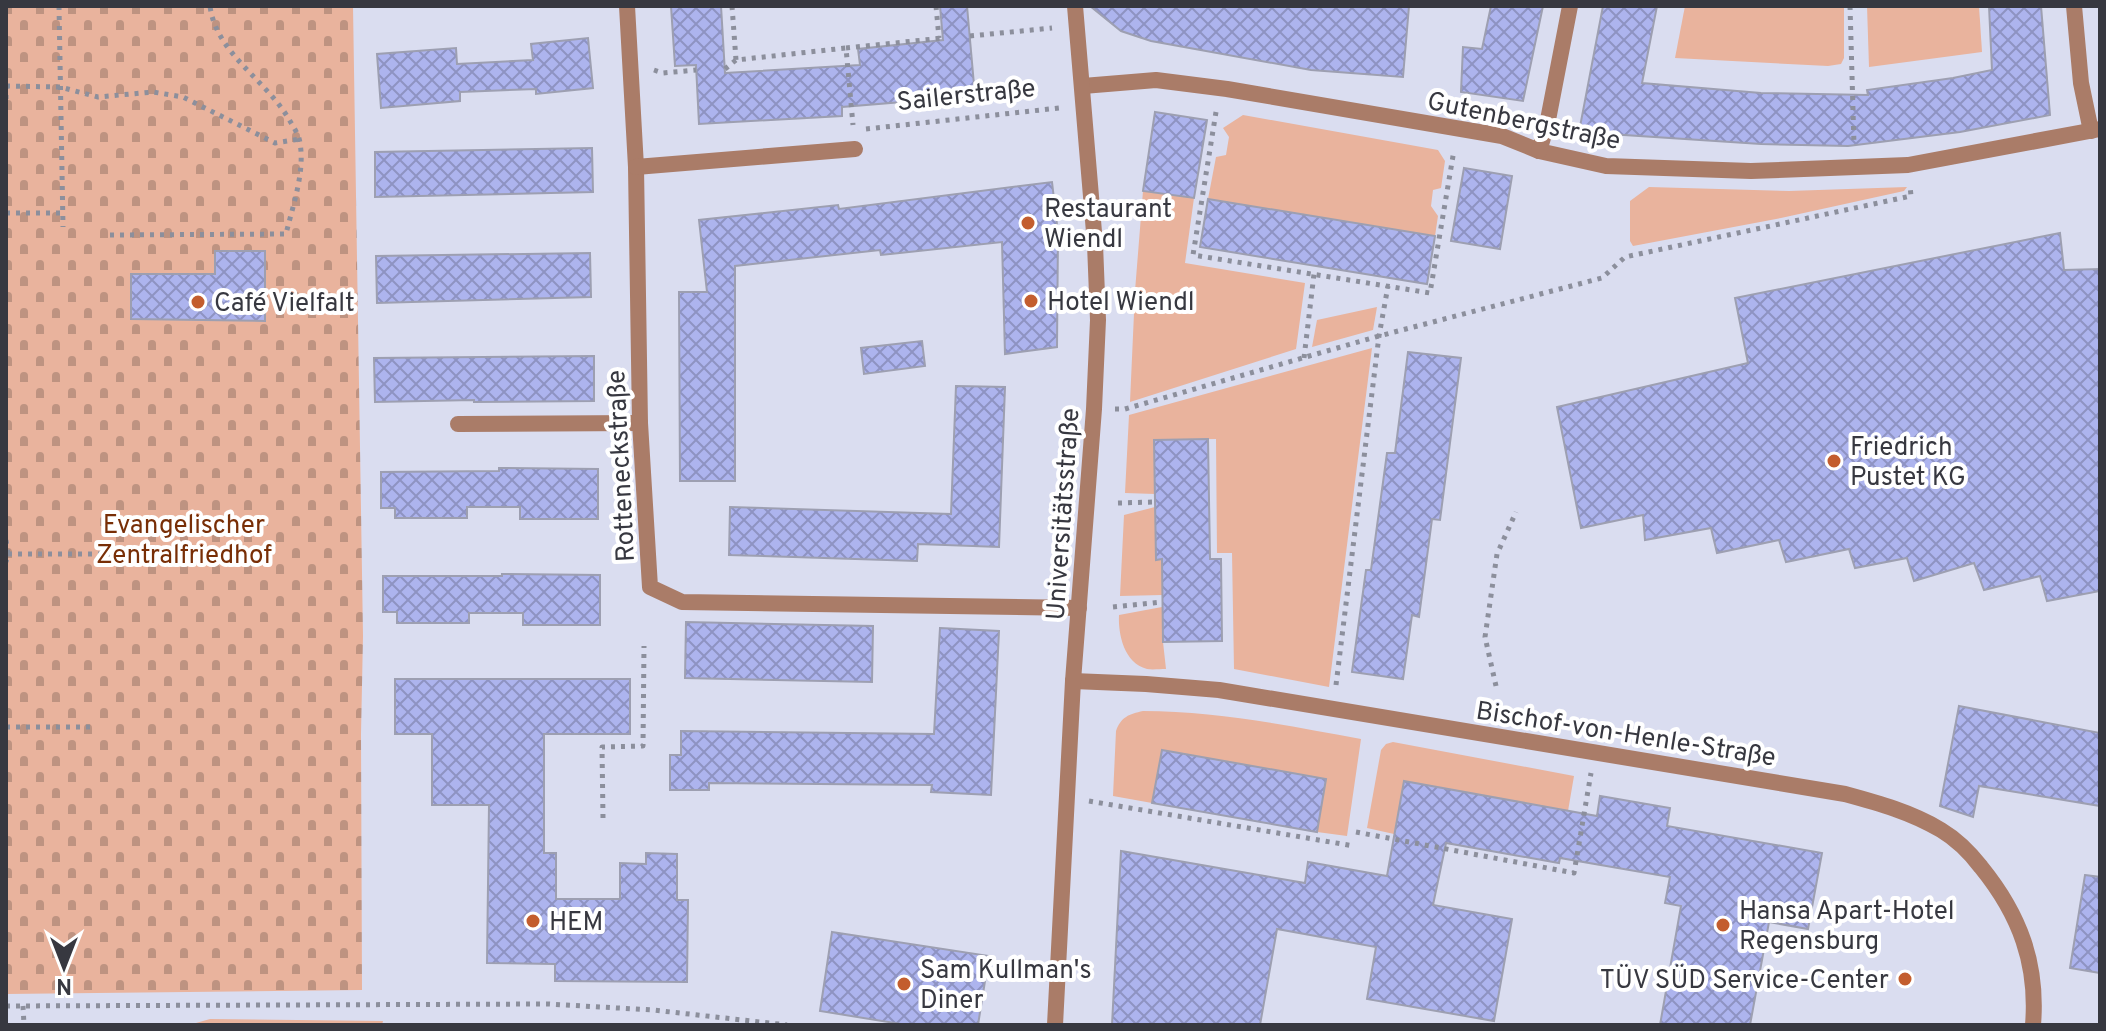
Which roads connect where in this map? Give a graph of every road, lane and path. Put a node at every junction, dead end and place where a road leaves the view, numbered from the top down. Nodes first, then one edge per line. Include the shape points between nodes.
1 (59, 6) edge
2 (210, 6) edge
3 (627, 6) edge
4 (732, 6) edge
5 (936, 6) edge
6 (1075, 6) edge
7 (1570, 6) edge
8 (1850, 6) edge
9 (2074, 6) edge
10 (1077, 26) junction
11 (970, 36) dead end
12 (846, 48) junction
13 (736, 60) junction
14 (630, 63) junction
15 (725, 69) dead end
16 (696, 70) dead end
17 (6, 85) edge
18 (1083, 86) junction
19 (60, 87) junction
20 (6, 99) edge
21 (1085, 105) junction
22 (1217, 107) dead end
23 (2095, 130) edge
24 (300, 139) junction
25 (855, 149) dead end
26 (1454, 150) dead end
27 (1539, 151) junction
28 (636, 167) junction
29 (1854, 168) junction
30 (1911, 196) dead end
31 (6, 213) edge
32 (63, 213) junction
33 (63, 227) dead end
34 (110, 235) dead end
35 (1314, 274) junction
36 (1388, 286) junction
37 (1379, 336) junction
38 (1304, 358) junction
39 (1094, 409) junction
40 (640, 423) junction
41 (458, 424) dead end
42 (1155, 502) dead end
43 (1118, 503) dead end
44 (1516, 512) dead end
45 (6, 540) edge
46 (184, 554) dead end
47 (7, 558) edge
48 (1162, 602) dead end
49 (1113, 607) dead end
50 (1079, 608) junction
51 (644, 646) dead end
52 (1073, 681) junction
53 (1496, 686) dead end
54 (1333, 709) junction
55 (6, 727) edge
56 (92, 727) dead end
57 (1595, 752) junction
58 (1068, 799) junction
59 (603, 818) dead end
60 (1356, 832) dead end
61 (1354, 846) dead end
62 (6, 1006) edge
63 (23, 1006) junction
64 (24, 1025) edge
65 (787, 1025) edge
66 (1055, 1025) edge
67 (2033, 1025) edge

1 - 19 path
2 - 24 path via 223,42 283,108
3 - 14 street, Rotteneckstraße
4 - 13 path
5 - 12 path via 941,38
6 - 10 street, Universitätsstraße
7 - 27 street
8 - 29 path
9 - 23 street via 2081,83
10 - 11 path
10 - 18 street, Universitätsstraße
12 - 13 path
12 - 21 path, Sailerstraße via 853,131
13 - 15 path
14 - 16 path via 663,73
14 - 28 street, Rotteneckstraße
17 - 19 path
17 - 20 path
18 - 21 street, Universitätsstraße
18 - 27 street, Gutenbergstraße via 1156,80 1227,89 1502,136
19 - 24 path via 98,97 153,92 183,97 275,143
19 - 32 path
21 - 39 street, Universitätsstraße via 1098,320
22 - 35 path via 1193,255
23 - 29 street, Gutenbergstraße via 1908,165
24 - 34 path via 286,234
25 - 28 street
26 - 36 path via 1430,293
27 - 29 street, Gutenbergstraße via 1606,166
28 - 40 street, Rotteneckstraße
30 - 37 path via 1625,257 1602,278
31 - 32 path
32 - 33 path
35 - 36 path
35 - 38 path
36 - 37 path
37 - 38 path
37 - 54 path
38 - 39 path via 1125,409
39 - 50 street, Universitätsstraße
40 - 41 street
40 - 50 street, Rotteneckstraße via 650,587 682,602
42 - 43 path
44 - 53 path via 1497,554 1485,637
45 - 47 path
46 - 47 path
48 - 49 path
50 - 52 street, Universitätsstraße
51 - 59 path via 643,746 602,747
52 - 54 street, Bischof-von-Henle-Straße via 1219,690
52 - 58 street, Universitätsstraße
54 - 57 street, Bischof-von-Henle-Straße
55 - 56 path
57 - 60 path via 1574,873
57 - 67 street, Bischof-von-Henle-Straße via 1845,794 1898,808 1943,831 1973,856 2012,911 2033,973
58 - 61 path
58 - 66 street, Universitätsstraße
62 - 63 path
63 - 64 path
63 - 65 path via 548,1004

